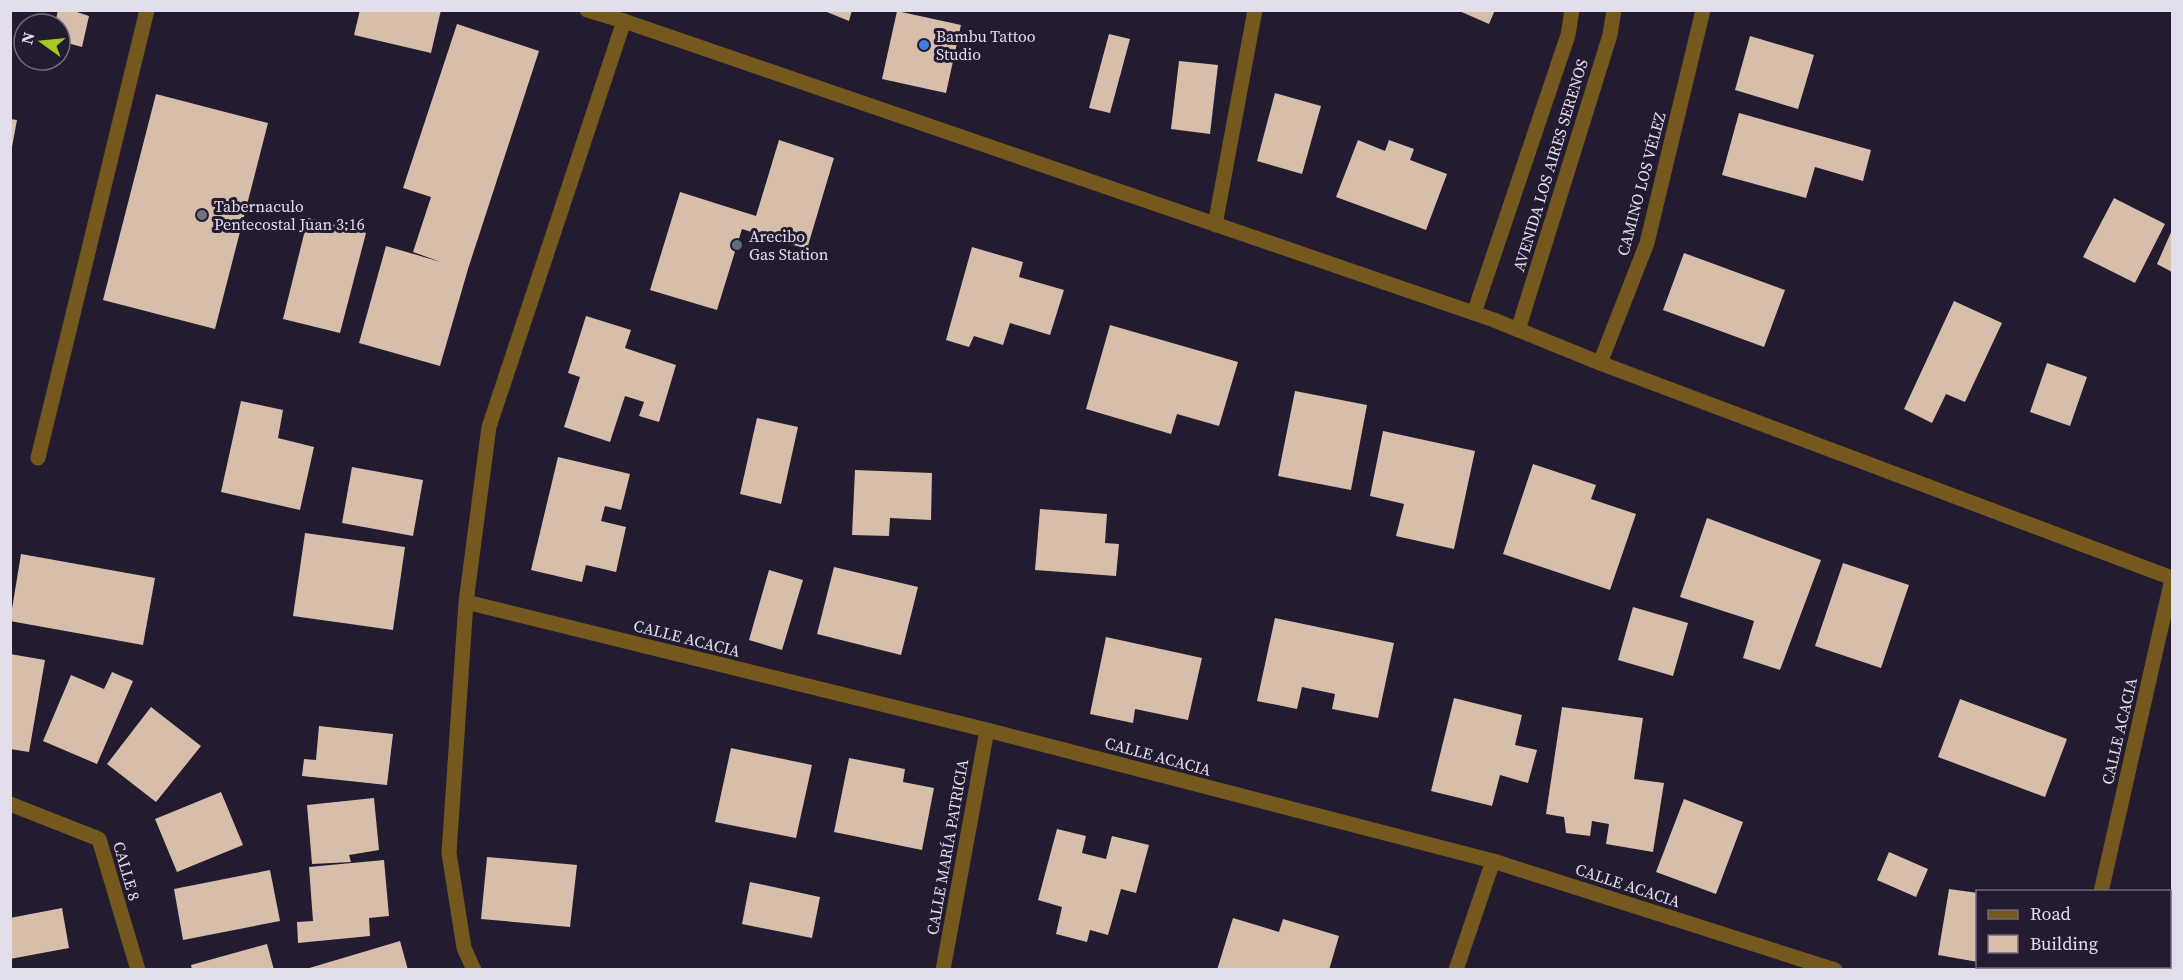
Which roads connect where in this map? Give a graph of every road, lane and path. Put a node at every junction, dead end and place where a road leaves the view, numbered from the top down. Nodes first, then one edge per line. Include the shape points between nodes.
1 (147, 10) edge
2 (587, 10) edge
3 (1255, 10) edge
4 (1572, 10) edge
5 (1614, 10) edge
6 (1703, 10) edge
7 (624, 21) junction
8 (1215, 225) junction
9 (1474, 313) junction
10 (1518, 330) junction
11 (1600, 363) junction
12 (38, 458) dead end
13 (2172, 579) edge
14 (466, 602) junction
15 (987, 730) junction
16 (10, 804) edge
17 (1493, 861) junction
18 (2101, 890) edge
19 (138, 969) edge
20 (474, 969) edge
21 (943, 969) edge
22 (1456, 969) edge
23 (1835, 969) edge

1 - 12 street
2 - 7 street
3 - 8 street
4 - 9 street, AVENIDA LOS AIRES SERENOS via 1568,35
5 - 10 street, AVENIDA LOS AIRES SERENOS via 1610,35
6 - 11 street, CAMINO LOS VÉLEZ via 1647,243
7 - 8 street
7 - 14 street via 489,427
8 - 9 street
9 - 10 street
10 - 11 street
11 - 13 street
13 - 18 street, CALLE ACACIA
14 - 15 street, CALLE ACACIA
14 - 20 street via 449,853 464,948
15 - 17 street, CALLE ACACIA
15 - 21 street, CALLE MARÍA PATRICIA
16 - 19 street, CALLE 8 via 99,839
17 - 22 street
17 - 23 street, CALLE ACACIA

